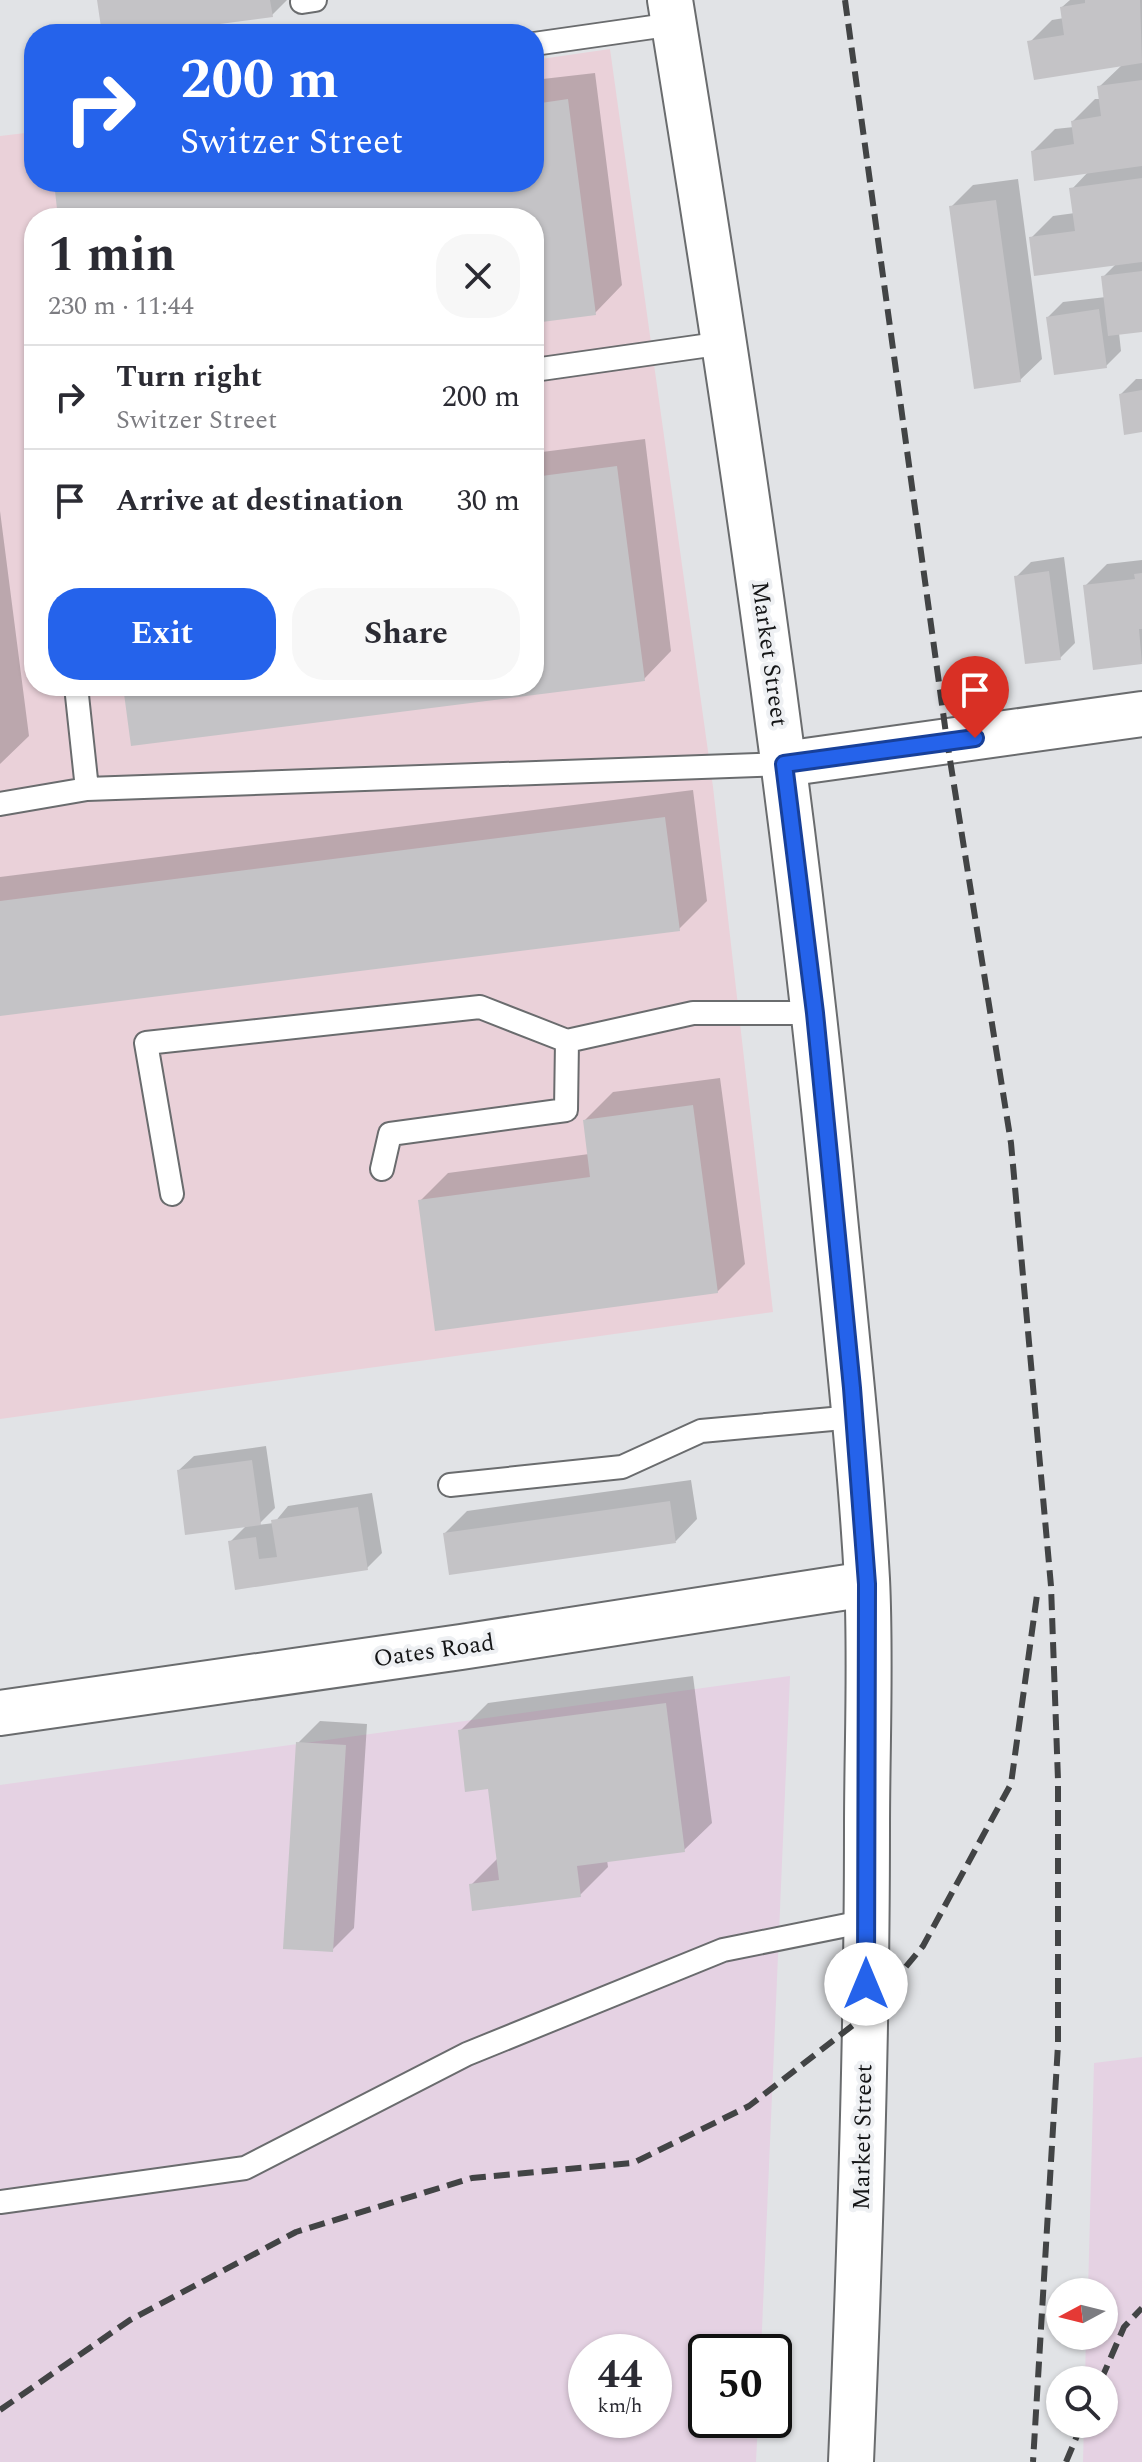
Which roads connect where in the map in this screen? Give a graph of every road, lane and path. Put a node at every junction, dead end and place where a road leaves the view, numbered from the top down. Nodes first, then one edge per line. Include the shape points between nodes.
1 (672, 12) edge
2 (544, 42) edge
3 (724, 343) junction
4 (544, 369) edge
5 (77, 696) edge
6 (1142, 714) edge
7 (784, 764) junction
8 (87, 789) junction
9 (0, 804) edge
10 (815, 1013) junction
11 (567, 1041) junction
12 (382, 1169) dead end
13 (172, 1194) dead end
14 (854, 1417) junction
15 (450, 1485) dead end
16 (867, 1584) junction
17 (0, 1713) edge
18 (867, 1921) junction
19 (0, 2202) edge
20 (851, 2462) edge

1 - 2 lane
1 - 3 main road, Market Street
3 - 4 lane
3 - 7 main road, Market Street
5 - 8 lane
6 - 7 main road
7 - 8 lane
7 - 10 main road, Market Street
8 - 9 lane
10 - 11 lane via 693,1013
10 - 14 main road, Market Street
11 - 12 lane via 566,1110 390,1134
11 - 13 lane via 480,1007 146,1043
14 - 15 lane via 701,1431 622,1467
14 - 16 main road, Market Street
16 - 17 main road, Oates Road
16 - 18 main road, Market Street
18 - 19 lane via 723,1950 467,2054 245,2168
18 - 20 main road, Market Street

